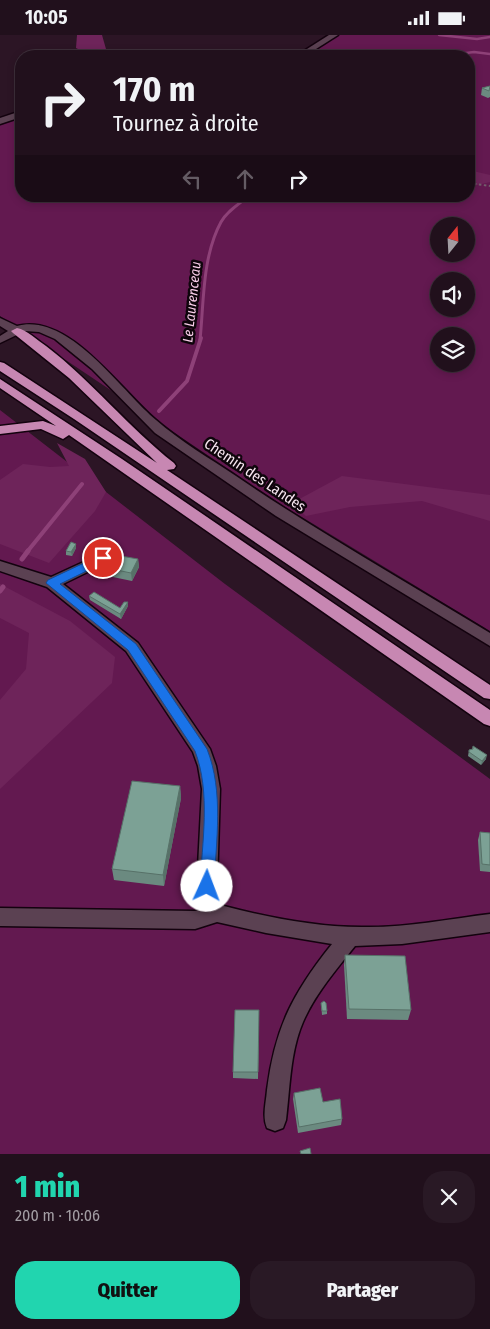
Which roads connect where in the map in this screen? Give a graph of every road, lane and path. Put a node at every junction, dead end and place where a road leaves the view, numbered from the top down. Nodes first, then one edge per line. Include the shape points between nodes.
1 (334, 35) edge
2 (310, 50) edge
3 (15, 116) edge
4 (0, 121) edge
5 (475, 184) edge
6 (490, 186) edge
7 (0, 321) edge
8 (17, 331) junction
9 (0, 340) edge
10 (0, 366) edge
11 (0, 383) edge
12 (0, 430) edge
13 (117, 462) junction
14 (178, 483) junction
15 (103, 558) dead end
16 (0, 566) edge
17 (52, 583) junction
18 (490, 640) edge
19 (490, 693) edge
20 (490, 719) edge
21 (218, 913) junction
22 (0, 917) edge
23 (490, 923) edge
24 (350, 936) junction
25 (276, 1121) dead end

1 - 2 street
3 - 4 street
5 - 6 path
7 - 8 street
8 - 9 street
8 - 14 highway via 77,379 130,434 174,470
8 - 18 street, Chemin des Landes via 28,327 58,335 88,360 148,422 281,513
10 - 14 highway
11 - 13 highway
12 - 13 highway via 43,425 95,455
13 - 20 highway
14 - 19 highway
15 - 17 street
16 - 17 street
17 - 21 street via 132,647 201,749 211,789 207,886
21 - 22 street via 195,921
21 - 24 street via 246,921
23 - 24 street
24 - 25 street via 316,980 291,1024 282,1058

